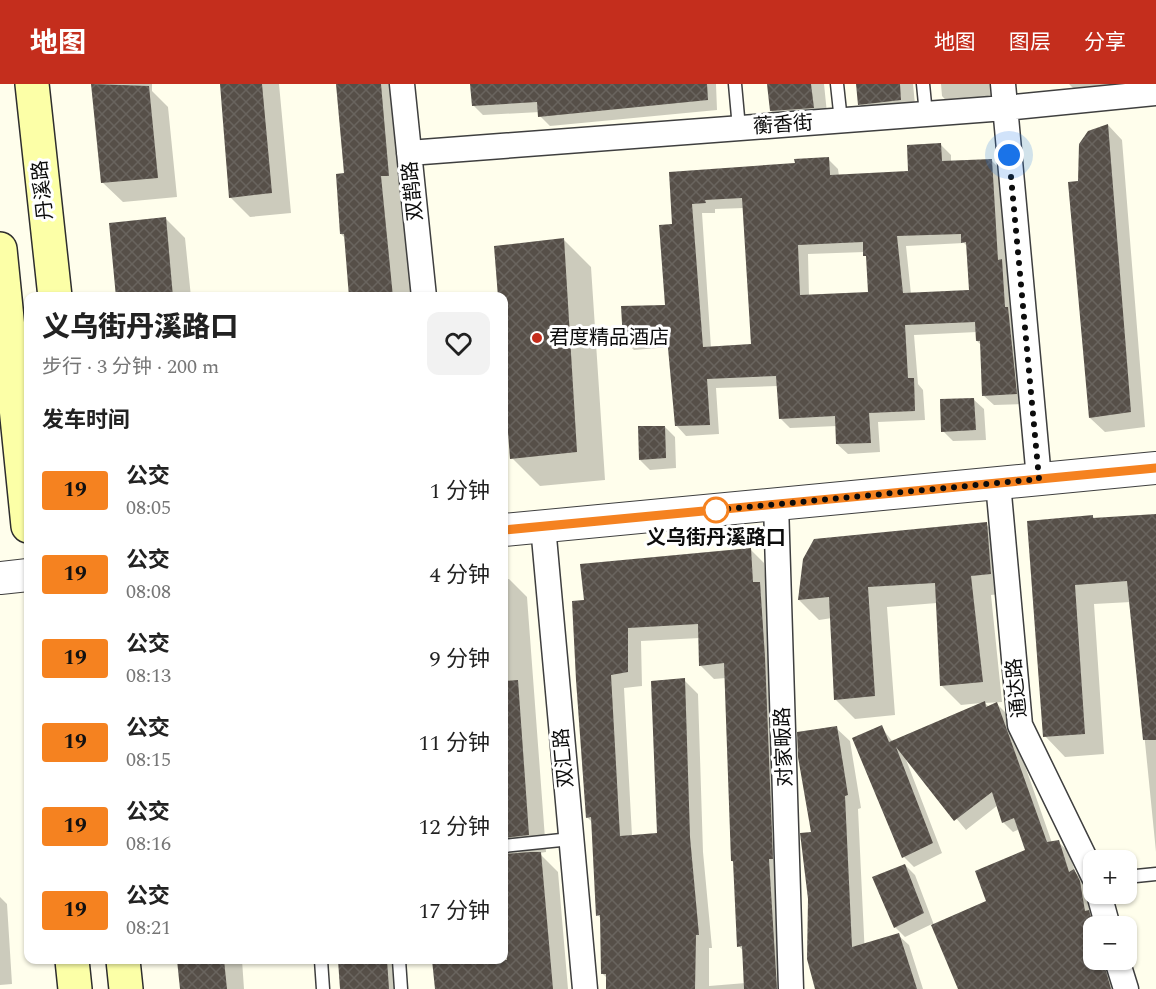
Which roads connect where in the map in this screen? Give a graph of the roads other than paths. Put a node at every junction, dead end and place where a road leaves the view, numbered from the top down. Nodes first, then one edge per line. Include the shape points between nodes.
1 (32, 84) edge
2 (402, 84) edge
3 (735, 84) edge
4 (837, 84) edge
5 (923, 84) edge
6 (1003, 84) edge
7 (1156, 93) edge
8 (1005, 108) junction
9 (926, 114) junction
10 (841, 121) junction
11 (739, 128) junction
12 (409, 153) junction
13 (0, 249) edge
14 (54, 292) edge
15 (423, 292) edge
16 (1156, 468) edge
17 (1039, 479) junction
18 (998, 483) junction
19 (24, 486) edge
20 (776, 504) junction
21 (543, 526) junction
22 (508, 530) edge
23 (24, 575) edge
24 (0, 578) edge
25 (572, 838) junction
26 (508, 846) edge
27 (1083, 854) edge
28 (1156, 873) edge
29 (1137, 876) edge
30 (72, 964) edge
31 (123, 964) edge
32 (321, 964) edge
33 (399, 964) edge
34 (1120, 970) edge
35 (75, 989) edge
36 (126, 989) edge
37 (323, 989) edge
38 (401, 989) edge
39 (585, 989) edge
40 (791, 989) edge
41 (1126, 989) edge

1 - 14 main road, 丹溪路
2 - 12 street, 双鹊路
3 - 11 lane
4 - 10 lane
5 - 9 lane
6 - 8 street
7 - 8 street, 蘅香街
8 - 9 street, 蘅香街
8 - 17 street
9 - 10 street, 蘅香街
10 - 11 street, 蘅香街
11 - 12 street, 蘅香街
12 - 15 street, 双鹊路
13 - 19 main road
16 - 17 street
17 - 18 street
18 - 20 street
18 - 27 street, 通达路 via 1020,725
20 - 21 street
20 - 40 street, 对家畈路
21 - 22 street
21 - 25 street, 双汇路
23 - 24 street
25 - 26 lane
25 - 39 street, 双汇路
28 - 29 lane
30 - 35 main road
31 - 36 main road
32 - 37 lane
33 - 38 lane
34 - 41 street

